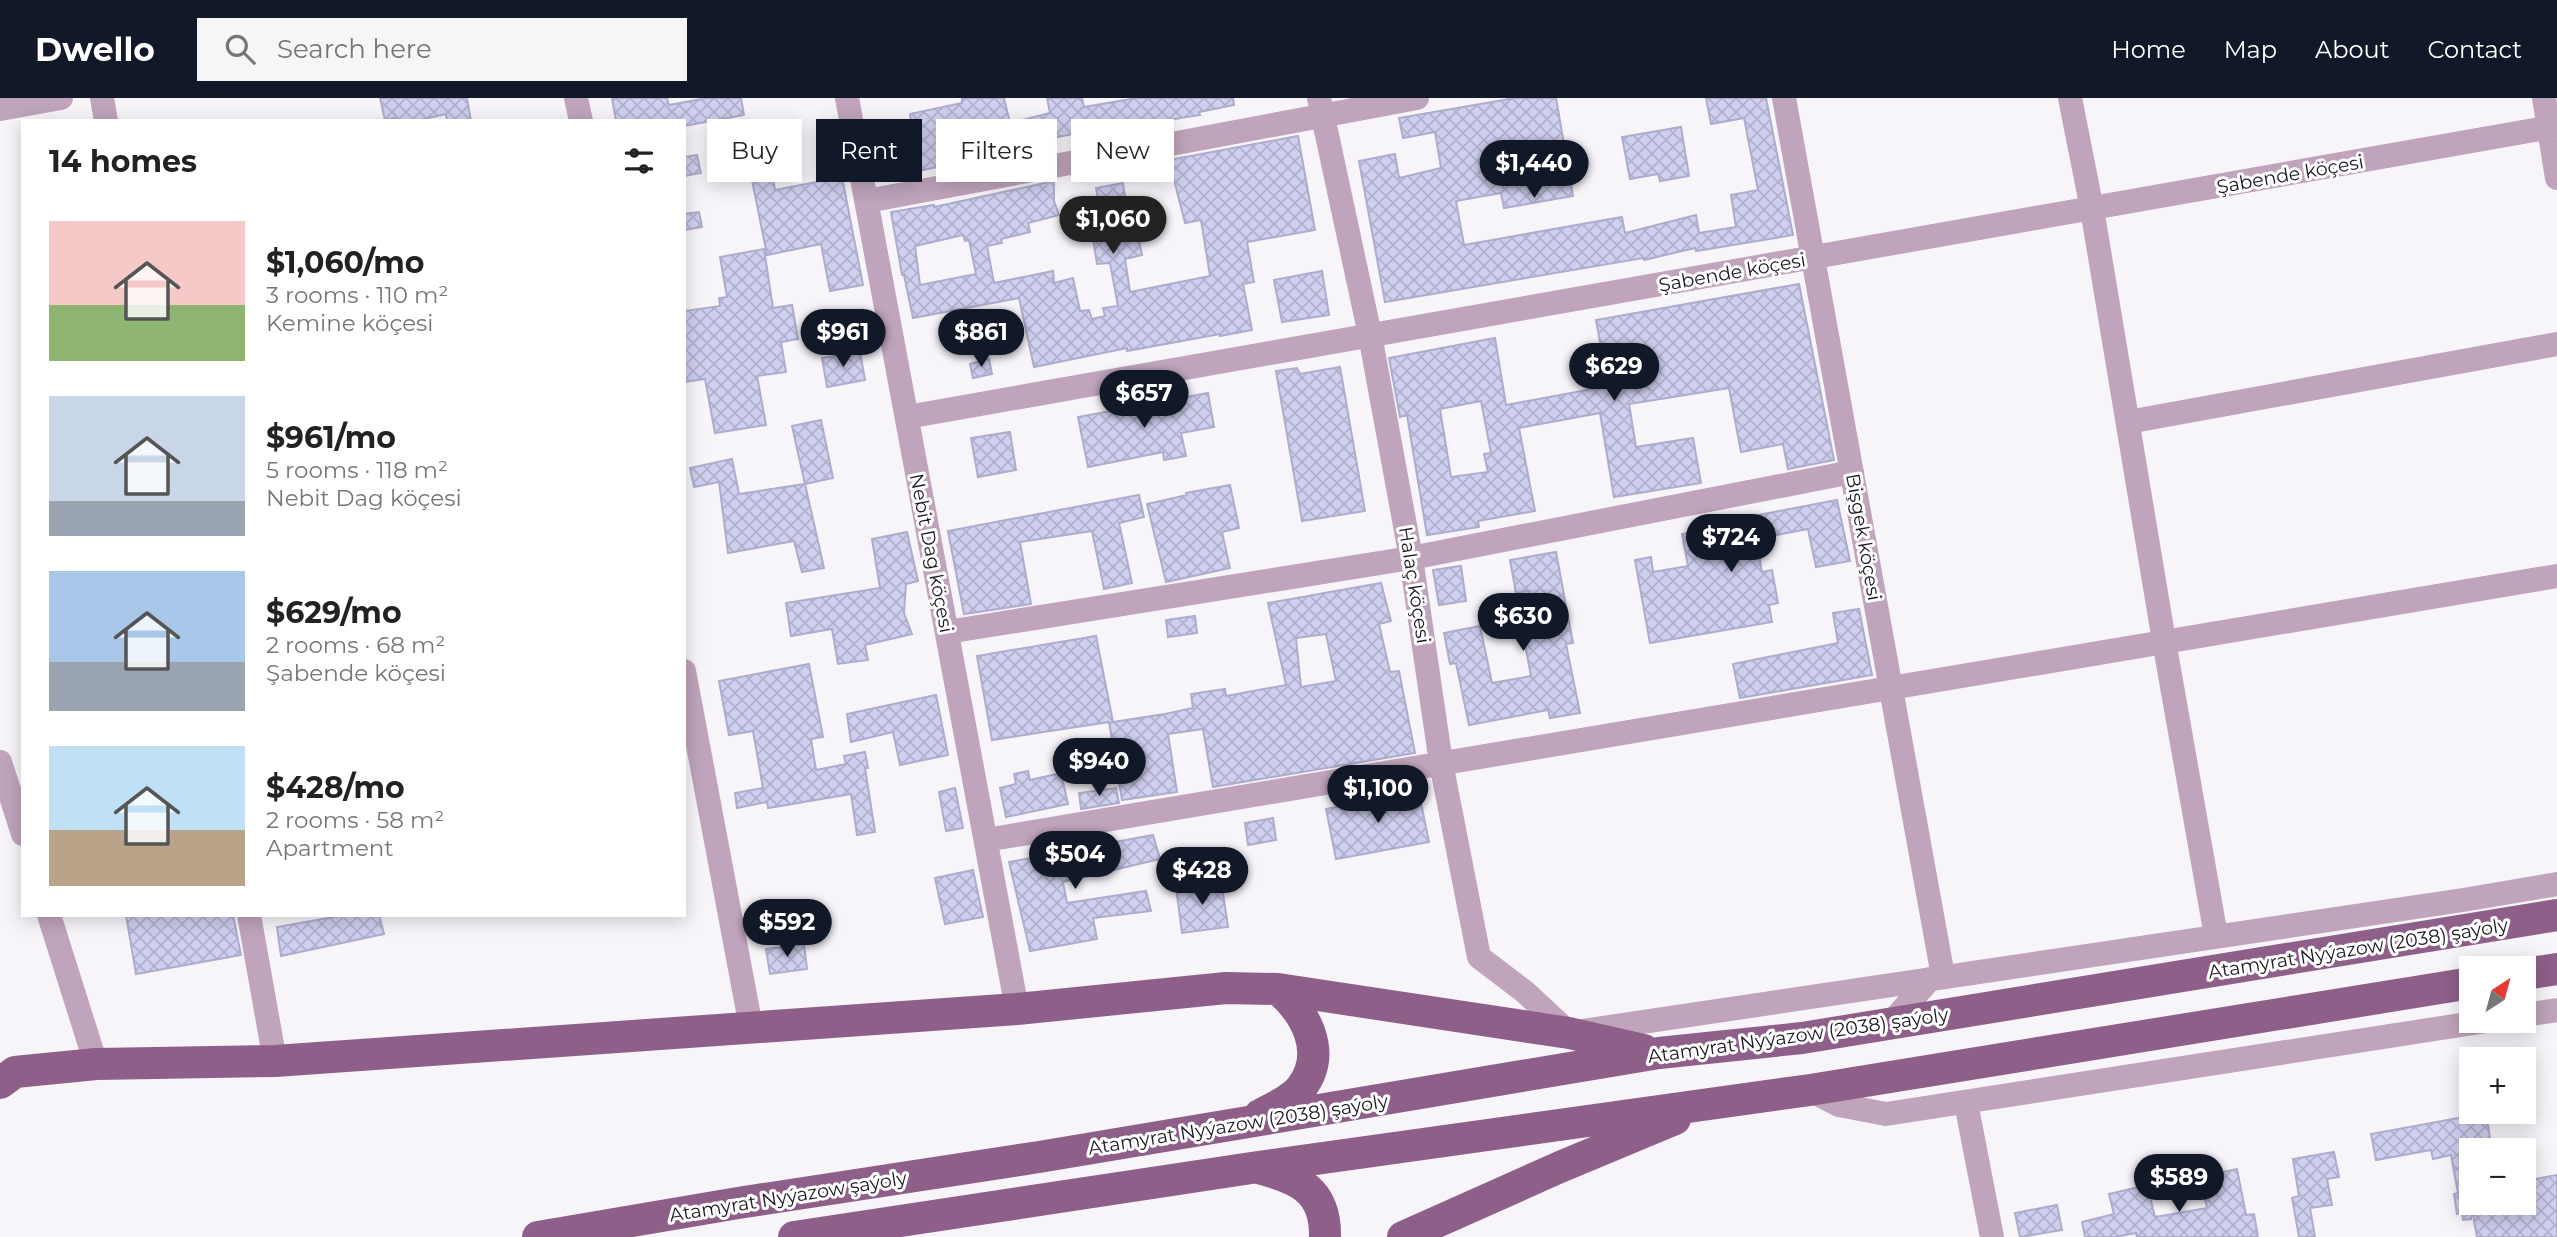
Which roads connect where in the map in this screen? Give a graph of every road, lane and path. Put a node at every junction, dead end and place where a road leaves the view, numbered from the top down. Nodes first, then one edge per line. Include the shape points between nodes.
1 (61, 98) edge
2 (102, 98) edge
3 (576, 98) edge
4 (848, 98) edge
5 (1418, 98) edge
6 (1784, 98) edge
7 (2070, 98) edge
8 (2544, 98) edge
9 (1321, 107) edge
10 (0, 109) edge
11 (106, 119) edge
12 (581, 119) edge
13 (2553, 127) edge
14 (2557, 178) edge
15 (867, 201) junction
16 (2092, 209) junction
17 (1813, 257) junction
18 (1370, 335) junction
19 (2557, 344) edge
20 (907, 417) junction
21 (2128, 422) junction
22 (1852, 472) junction
23 (1411, 558) junction
24 (2557, 576) edge
25 (947, 632) junction
26 (2164, 641) junction
27 (686, 680) edge
28 (1891, 688) junction
29 (0, 762) edge
30 (1441, 763) junction
31 (21, 828) edge
32 (986, 840) junction
33 (2557, 884) edge
34 (2557, 915) edge
35 (50, 917) edge
36 (249, 917) edge
37 (2216, 936) junction
38 (2557, 969) edge
39 (2536, 972) edge
40 (1936, 978) junction
41 (2459, 985) edge
42 (1278, 989) junction
43 (1017, 1009) junction
44 (2557, 1010) edge
45 (2536, 1013) edge
46 (1890, 1024) junction
47 (2459, 1025) edge
48 (751, 1027) junction
49 (1569, 1033) junction
50 (1659, 1053) junction
51 (275, 1061) junction
52 (96, 1064) junction
53 (0, 1083) edge
54 (1810, 1090) junction
55 (1718, 1101) junction
56 (1966, 1103) junction
57 (1246, 1123) junction
58 (1039, 1157) joint
59 (1258, 1167) junction
60 (538, 1237) edge
61 (794, 1237) edge
62 (1325, 1237) edge
63 (1404, 1237) edge
64 (1992, 1237) edge

1 - 10 street
2 - 11 street
3 - 12 street
4 - 15 street, Nebit Dag köçesi
5 - 9 street
6 - 17 street, Bişgek köçesi
7 - 16 street
8 - 13 street
9 - 15 street
9 - 18 street, Halaç köçesi
13 - 14 street
13 - 16 street, Şabende köçesi
15 - 20 street, Nebit Dag köçesi
16 - 17 street, Şabende köçesi
16 - 21 street
17 - 18 street, Şabende köçesi
17 - 22 street, Bişgek köçesi
18 - 20 street, Şabende köçesi
18 - 23 street, Halaç köçesi
19 - 21 street
20 - 25 street, Nebit Dag köçesi
21 - 26 street
22 - 23 street
22 - 28 street, Bişgek köçesi
23 - 25 street
23 - 30 street, Halaç köçesi
24 - 26 street
25 - 32 street, Nebit Dag köçesi
26 - 28 street
26 - 37 street
27 - 48 street
28 - 30 street
28 - 40 street, Bişgek köçesi
29 - 31 street
30 - 32 street
30 - 49 street, Halaç köçesi via 1479,957
32 - 43 street, Nebit Dag köçesi
33 - 37 street
34 - 46 main road, Atamyrat Nyýazow (2038) şaýoly
35 - 52 street
36 - 51 street
37 - 40 street
38 - 39 main road
40 - 46 street
40 - 49 street
41 - 54 main road
42 - 43 main road via 1226,988
42 - 49 main road
42 - 57 main road via 1294,1003 1309,1027 1314,1052 1302,1087
43 - 48 main road
44 - 45 street
46 - 50 main road, Atamyrat Nyýazow (2038) şaýoly
47 - 56 street
48 - 51 main road
49 - 50 main road
50 - 57 main road, Atamyrat Nyýazow (2038) şaýoly
51 - 52 main road
52 - 53 main road via 15,1072
54 - 55 main road
54 - 56 street via 1839,1105 1886,1114
55 - 59 main road
55 - 63 main road
56 - 64 street
57 - 58 main road, Atamyrat Nyýazow (2038) şaýoly
58 - 60 main road, Atamyrat Nyýazow şaýoly
59 - 61 main road
59 - 62 main road via 1291,1177 1311,1192 1325,1216

